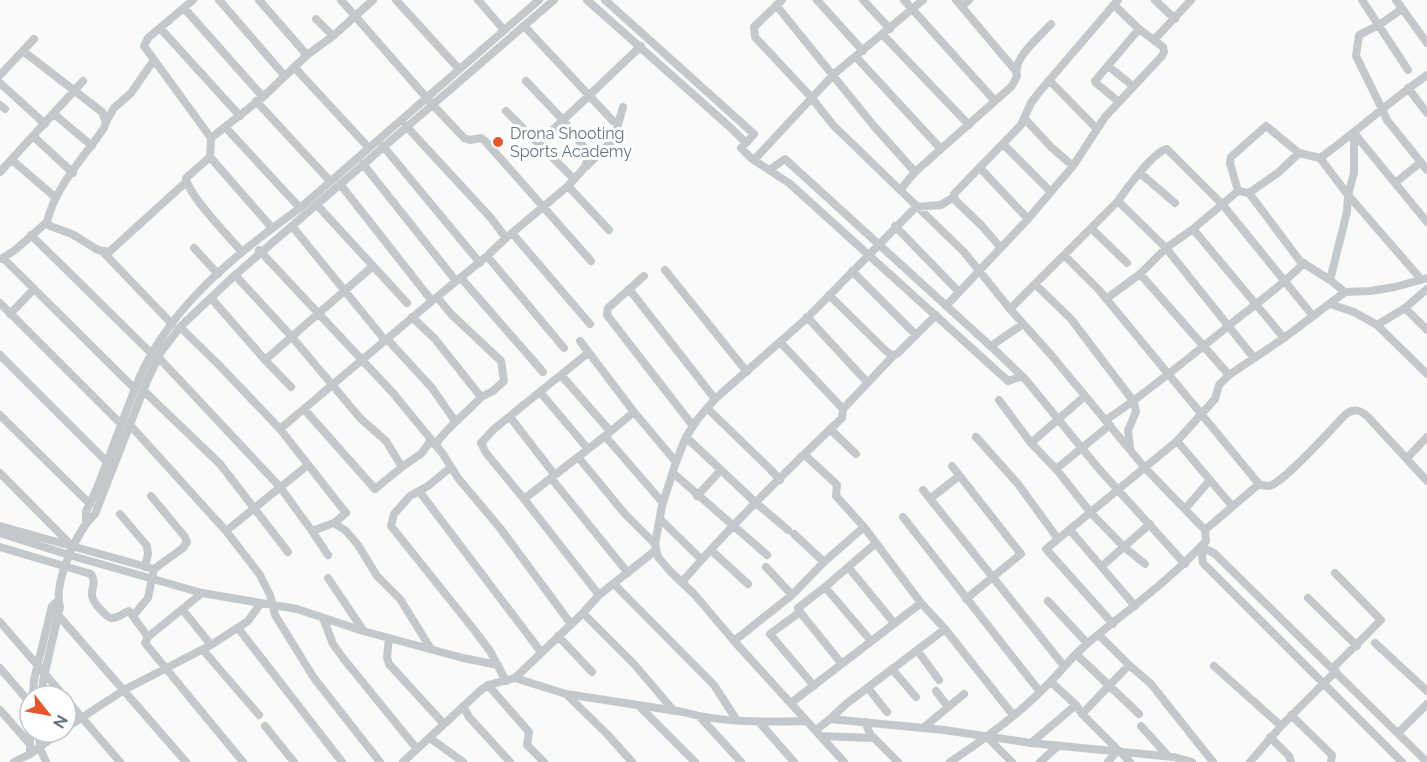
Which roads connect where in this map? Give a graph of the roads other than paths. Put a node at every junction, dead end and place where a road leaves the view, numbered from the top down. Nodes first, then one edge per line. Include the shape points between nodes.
1 (193, 0) edge
2 (219, 0) edge
3 (259, 0) edge
4 (341, 0) edge
5 (373, 0) edge
6 (396, 0) edge
7 (478, 0) edge
8 (538, 0) edge
9 (554, 0) edge
10 (587, 0) edge
11 (605, 0) edge
12 (863, 0) edge
13 (904, 0) edge
14 (923, 0) edge
15 (969, 0) edge
16 (1155, 0) edge
17 (1191, 0) edge
18 (1362, 0) edge
19 (1396, 0) edge
20 (820, 1) edge
21 (1116, 2) edge
22 (779, 3) edge
23 (958, 3) edge
24 (184, 8) junction
25 (1402, 9) junction
26 (913, 10) junction
27 (355, 17) junction
28 (316, 19) dead end
29 (1174, 19) junction
30 (1051, 24) dead end
31 (1379, 25) junction
32 (525, 27) junction
33 (160, 28) junction
34 (1139, 29) junction
35 (504, 30) junction
36 (886, 32) junction
37 (333, 36) junction
38 (34, 39) dead end
39 (1154, 40) junction
40 (1427, 43) edge
41 (641, 46) junction
42 (23, 51) junction
43 (859, 54) junction
44 (307, 55) junction
45 (154, 60) junction
46 (1108, 66) junction
47 (294, 67) junction
48 (459, 69) junction
49 (1015, 70) junction
50 (1408, 70) dead end
51 (834, 74) junction
52 (0, 75) edge
53 (284, 75) junction
54 (1427, 75) edge
55 (1049, 80) junction
56 (83, 81) dead end
57 (526, 81) dead end
58 (0, 82) edge
59 (1133, 86) junction
60 (1408, 88) junction
61 (75, 91) junction
62 (589, 95) junction
63 (811, 97) junction
64 (426, 98) junction
65 (260, 99) junction
66 (995, 101) junction
67 (1119, 102) junction
68 (432, 104) junction
69 (623, 107) dead end
70 (1382, 109) junction
71 (506, 111) dead end
72 (1427, 113) edge
73 (54, 114) junction
74 (240, 116) junction
75 (1025, 119) junction
76 (563, 120) junction
77 (613, 121) dead end
78 (106, 122) junction
79 (45, 124) junction
80 (969, 125) junction
81 (406, 126) junction
82 (226, 128) junction
83 (1096, 128) junction
84 (1354, 133) junction
85 (33, 136) junction
86 (211, 138) junction
87 (746, 142) junction
88 (539, 143) junction
89 (1003, 144) junction
90 (92, 146) junction
91 (383, 146) junction
92 (369, 148) junction
93 (941, 149) junction
94 (1299, 153) junction
95 (210, 157) junction
96 (1320, 158) junction
97 (12, 160) junction
98 (754, 160) junction
99 (1421, 162) junction
100 (363, 164) junction
101 (1073, 166) junction
102 (585, 167) junction
103 (980, 168) junction
104 (769, 170) junction
105 (1427, 170) edge
106 (0, 172) edge
107 (72, 172) junction
108 (915, 172) junction
109 (1140, 173) junction
110 (574, 179) junction
111 (330, 181) junction
112 (186, 182) junction
113 (1395, 183) junction
114 (340, 184) junction
115 (568, 186) junction
116 (900, 190) junction
117 (1238, 190) junction
118 (1051, 192) junction
119 (1249, 193) junction
120 (1348, 195) junction
121 (954, 197) junction
122 (56, 198) junction
123 (1118, 201) junction
124 (1175, 203) dead end
125 (1222, 204) junction
126 (316, 205) junction
127 (543, 207) junction
128 (916, 207) junction
129 (300, 208) junction
130 (1028, 219) junction
131 (47, 222) junction
132 (1427, 222) edge
133 (292, 226) junction
134 (895, 226) junction
135 (272, 228) junction
136 (1091, 228) junction
137 (1193, 229) junction
138 (609, 230) dead end
139 (32, 235) junction
140 (509, 236) junction
141 (253, 243) junction
142 (878, 243) junction
143 (1000, 247) junction
144 (194, 248) dead end
145 (1166, 248) junction
146 (103, 252) junction
147 (242, 252) junction
148 (261, 252) junction
149 (868, 254) junction
150 (1064, 255) junction
151 (488, 256) junction
152 (2, 259) edge
153 (591, 261) dead end
154 (480, 263) junction
155 (1127, 263) dead end
156 (1304, 264) junction
157 (373, 266) junction
158 (665, 270) dead end
159 (852, 270) junction
160 (980, 270) junction
161 (218, 274) junction
162 (1140, 274) junction
163 (235, 275) junction
164 (644, 276) dead end
165 (1423, 278) edge
166 (458, 279) junction
167 (1330, 280) junction
168 (1285, 283) junction
169 (1036, 285) junction
170 (34, 289) junction
171 (629, 289) junction
172 (1427, 289) edge
173 (345, 290) junction
174 (959, 292) junction
175 (1345, 292) junction
176 (829, 295) junction
177 (211, 298) junction
178 (434, 299) junction
179 (1106, 299) junction
180 (0, 303) edge
181 (406, 303) dead end
182 (1257, 304) junction
183 (1330, 304) junction
184 (946, 306) junction
185 (1405, 308) junction
186 (1010, 309) junction
187 (10, 314) junction
188 (319, 314) junction
189 (936, 315) junction
190 (1313, 315) junction
191 (412, 317) junction
192 (807, 317) junction
193 (590, 324) dead end
194 (1023, 324) junction
195 (1377, 325) junction
196 (176, 326) junction
197 (1227, 327) junction
198 (1427, 330) edge
199 (916, 335) junction
200 (292, 337) junction
201 (1284, 338) junction
202 (386, 339) junction
203 (580, 341) dead end
204 (780, 342) junction
205 (1205, 345) junction
206 (991, 346) junction
207 (564, 348) dead end
208 (588, 353) junction
209 (0, 355) edge
210 (155, 356) junction
211 (893, 356) junction
212 (1254, 358) junction
213 (265, 360) junction
214 (360, 361) junction
215 (543, 372) dead end
216 (747, 372) junction
217 (1427, 374) edge
218 (561, 375) junction
219 (1169, 375) junction
220 (1229, 375) junction
221 (1022, 376) junction
222 (867, 382) junction
223 (333, 386) junction
224 (291, 387) dead end
225 (139, 390) junction
226 (540, 392) junction
227 (1085, 396) junction
228 (481, 397) junction
229 (715, 399) junction
230 (999, 400) dead end
231 (1134, 402) junction
232 (707, 408) junction
233 (304, 409) junction
234 (843, 409) junction
235 (634, 412) junction
236 (1201, 412) junction
237 (0, 415) edge
238 (510, 417) junction
239 (1058, 418) junction
240 (455, 421) junction
241 (1108, 423) junction
242 (126, 425) junction
243 (693, 426) junction
244 (280, 429) junction
245 (830, 429) junction
246 (607, 434) junction
247 (686, 436) junction
248 (976, 437) dead end
249 (1427, 437) edge
250 (1177, 441) junction
251 (1031, 442) junction
252 (433, 443) junction
253 (1081, 448) junction
254 (588, 449) junction
255 (1131, 451) junction
256 (856, 454) dead end
257 (802, 456) junction
258 (578, 457) junction
259 (1407, 458) junction
260 (106, 462) junction
261 (676, 462) junction
262 (308, 465) junction
263 (952, 466) dead end
264 (402, 467) junction
265 (451, 467) junction
266 (1145, 468) junction
267 (1056, 469) junction
268 (721, 470) junction
269 (0, 473) edge
270 (673, 473) junction
271 (553, 476) junction
272 (959, 476) junction
273 (780, 480) junction
274 (1210, 480) junction
275 (1427, 481) edge
276 (1259, 484) junction
277 (280, 487) junction
278 (922, 490) dead end
279 (1119, 490) junction
280 (419, 491) junction
281 (151, 496) dead end
282 (697, 496) junction
283 (931, 498) junction
284 (524, 499) junction
285 (663, 503) junction
286 (756, 503) junction
287 (90, 504) junction
288 (1232, 506) junction
289 (254, 509) junction
290 (1185, 509) junction
291 (1091, 513) junction
292 (120, 514) dead end
293 (903, 517) dead end
294 (660, 519) junction
295 (86, 522) junction
296 (334, 523) junction
297 (1150, 524) junction
298 (0, 526) edge
299 (734, 526) junction
300 (864, 527) junction
301 (1070, 530) junction
302 (1205, 530) junction
303 (226, 531) junction
304 (312, 531) junction
305 (0, 533) edge
306 (1058, 539) junction
307 (876, 543) junction
308 (0, 547) edge
309 (73, 547) junction
310 (656, 547) junction
311 (1124, 547) junction
312 (1201, 547) junction
313 (712, 550) junction
314 (288, 552) dead end
315 (69, 555) junction
316 (328, 555) dead end
317 (766, 555) dead end
318 (701, 559) junction
319 (824, 562) junction
320 (1145, 564) dead end
321 (1185, 564) junction
322 (64, 566) junction
323 (1102, 566) junction
324 (145, 567) junction
325 (766, 567) dead end
326 (849, 568) junction
327 (153, 569) junction
328 (628, 573) junction
329 (1335, 573) dead end
330 (150, 578) junction
331 (328, 578) dead end
332 (993, 578) junction
333 (682, 582) junction
334 (614, 584) junction
335 (748, 584) dead end
336 (825, 588) junction
337 (202, 593) junction
338 (599, 595) junction
339 (792, 595) junction
340 (1308, 598) dead end
341 (966, 599) junction
342 (58, 601) junction
343 (1048, 601) dead end
344 (261, 603) junction
345 (921, 603) junction
346 (271, 604) junction
347 (1135, 606) junction
348 (182, 609) junction
349 (800, 612) junction
350 (583, 613) junction
351 (58, 615) junction
352 (133, 616) junction
353 (323, 618) junction
354 (0, 622) edge
355 (894, 623) junction
356 (571, 624) junction
357 (1113, 624) junction
358 (238, 628) junction
359 (945, 629) junction
360 (363, 631) junction
361 (1099, 635) junction
362 (558, 636) junction
363 (148, 637) junction
364 (389, 638) junction
365 (734, 641) junction
366 (872, 641) junction
367 (1375, 643) dead end
368 (1087, 644) junction
369 (211, 645) junction
370 (1357, 646) junction
371 (431, 649) junction
372 (203, 650) junction
373 (917, 650) junction
374 (541, 652) junction
375 (1077, 655) junction
376 (841, 663) junction
377 (498, 665) junction
378 (1129, 665) junction
379 (38, 666) junction
380 (1064, 666) junction
381 (1214, 666) dead end
382 (0, 668) edge
383 (165, 668) junction
384 (892, 669) junction
385 (1335, 670) junction
386 (592, 672) dead end
387 (45, 675) junction
388 (515, 678) junction
389 (939, 680) dead end
390 (506, 681) junction
391 (1051, 682) junction
392 (1324, 683) junction
393 (35, 684) edge
394 (44, 684) edge
395 (53, 684) edge
396 (488, 685) junction
397 (814, 686) junction
398 (1109, 686) junction
399 (868, 688) junction
400 (18, 689) edge
401 (124, 690) junction
402 (936, 691) dead end
403 (1427, 691) edge
404 (1040, 692) junction
405 (566, 694) junction
406 (964, 694) dead end
407 (916, 697) dead end
408 (791, 703) junction
409 (1427, 704) edge
410 (638, 705) junction
411 (1076, 705) junction
412 (463, 706) junction
413 (948, 707) junction
414 (0, 710) edge
415 (674, 711) junction
416 (78, 712) edge
417 (887, 712) dead end
418 (1082, 714) junction
419 (1138, 714) dead end
420 (259, 715) dead end
421 (1013, 715) junction
422 (1291, 715) junction
423 (81, 716) junction
424 (700, 717) junction
425 (78, 718) edge
426 (736, 719) junction
427 (830, 719) junction
428 (806, 721) junction
429 (759, 722) junction
430 (865, 722) junction
431 (443, 723) junction
432 (265, 726) dead end
433 (1142, 726) dead end
434 (1281, 726) junction
435 (923, 728) junction
436 (18, 730) edge
437 (819, 733) junction
438 (1398, 733) junction
439 (987, 737) junction
440 (1270, 737) junction
441 (430, 738) junction
442 (873, 738) junction
443 (1032, 743) junction
444 (29, 744) edge
445 (40, 744) edge
446 (45, 744) edge
447 (1058, 746) junction
448 (40, 748) junction
449 (417, 749) junction
450 (1119, 752) junction
451 (30, 754) junction
452 (1173, 758) edge
453 (629, 761) edge
454 (1251, 761) edge
455 (14, 762) edge
456 (46, 762) edge
457 (120, 762) edge
458 (186, 762) edge
459 (243, 762) edge
460 (294, 762) edge
461 (342, 762) edge
462 (380, 762) edge
463 (403, 762) edge
464 (463, 762) edge
465 (510, 762) edge
466 (544, 762) edge
467 (694, 762) edge
468 (741, 762) edge
469 (794, 762) edge
470 (844, 762) edge
471 (898, 762) edge
472 (951, 762) edge
473 (1012, 762) edge
474 (1040, 762) edge
475 (1108, 762) edge
476 (1130, 762) edge
477 (1192, 762) edge
478 (1213, 762) edge
479 (1260, 762) edge
480 (1291, 762) edge
481 (1331, 762) edge
482 (1402, 762) edge
483 (1427, 762) edge

1 - 24 street
2 - 53 street
3 - 44 street
4 - 27 street
5 - 27 street
6 - 48 street
7 - 35 street
8 - 35 street
9 - 32 street
10 - 41 street
11 - 87 street via 754,134
12 - 36 street
13 - 26 street
14 - 26 street
15 - 23 street
16 - 29 street
17 - 29 street
18 - 31 street
19 - 25 street
20 - 43 street
21 - 34 street
21 - 55 street
22 - 51 street
22 - 63 street via 757,23 753,32
23 - 49 street
24 - 33 street
24 - 65 street
25 - 31 street
25 - 40 street
26 - 36 street
26 - 66 street
27 - 37 street
27 - 64 street
28 - 37 street
29 - 39 street
30 - 49 street via 1019,60
31 - 50 street
31 - 70 street via 1359,35 1356,56
32 - 62 street
32 - 68 street
33 - 45 street via 144,46
33 - 74 street
34 - 39 street
34 - 46 street
35 - 48 street
36 - 43 street
36 - 80 street
37 - 44 street
38 - 42 street
39 - 59 street via 1164,52
41 - 62 street
41 - 87 street
42 - 52 street
42 - 61 street
43 - 51 street
43 - 93 street
44 - 47 street
45 - 78 street
45 - 86 street
46 - 59 street
46 - 67 street via 1096,83
47 - 53 street
47 - 92 street
48 - 64 street
49 - 66 street via 1016,81
51 - 63 street
51 - 108 street
53 - 65 street
54 - 60 street
55 - 75 street via 1031,103
55 - 83 street
56 - 61 street
57 - 76 street
58 - 79 street
59 - 67 street
60 - 70 street
60 - 72 street
61 - 73 street
61 - 78 street via 102,112
62 - 76 street
62 - 77 street
63 - 98 street
63 - 116 street via 833,125
64 - 68 street
64 - 92 street
65 - 74 street
65 - 111 street
66 - 80 street
67 - 83 street
68 - 81 street
68 - 127 street via 464,138 485,141
69 - 102 street via 614,139
70 - 84 street
70 - 99 street
71 - 88 street
73 - 79 street
73 - 90 street
74 - 82 street
75 - 89 street
75 - 101 street
76 - 88 street
76 - 102 street via 585,149
78 - 90 street
79 - 85 street
80 - 93 street
81 - 91 street
81 - 140 street
82 - 86 street
82 - 129 street
83 - 101 street
84 - 96 street
84 - 113 street
84 - 120 street via 1354,173
85 - 97 street
85 - 107 street
86 - 95 street
87 - 98 street via 741,148
88 - 110 street
89 - 103 street
89 - 118 street
90 - 107 street
91 - 100 street
91 - 154 street
92 - 111 street
93 - 108 street
94 - 96 street
94 - 117 street via 1266,126 1231,157
94 - 119 street
95 - 112 street via 188,174
95 - 135 street
96 - 120 street
97 - 106 street
97 - 122 street
98 - 104 street
99 - 105 street
99 - 113 street
100 - 114 street
100 - 166 street
101 - 118 street
102 - 110 street
103 - 121 street via 956,190
103 - 130 street
104 - 142 street via 785,159
104 - 149 street via 789,183
107 - 122 street
108 - 116 street
109 - 123 street
109 - 124 street
109 - 125 street via 1167,149
110 - 115 street
111 - 129 street
112 - 146 street via 109,252
112 - 147 street
113 - 132 street
114 - 126 street
114 - 178 street
115 - 127 street
115 - 138 street
116 - 128 street
117 - 119 street
117 - 125 street
118 - 130 street
119 - 156 street
120 - 165 street
120 - 167 street
121 - 128 street via 941,205
121 - 143 street
122 - 131 street
123 - 136 street
123 - 145 street
125 - 137 street
125 - 168 street
126 - 133 street
126 - 157 street
127 - 140 street
127 - 153 street
128 - 134 street
128 - 160 street
129 - 135 street
130 - 143 street
131 - 139 street
131 - 146 street
133 - 148 street
133 - 173 street
134 - 142 street
134 - 174 street
135 - 141 street
136 - 150 street
136 - 155 street
137 - 145 street
137 - 182 street
139 - 152 street
139 - 210 street
140 - 151 street
140 - 193 street
141 - 147 street
141 - 148 street
142 - 149 street
142 - 184 street
143 - 160 street
144 - 161 street
145 - 162 street
145 - 197 street
146 - 196 street
147 - 161 street
148 - 163 street
148 - 188 street
149 - 159 street
149 - 189 street
150 - 169 street
150 - 179 street
151 - 154 street
151 - 207 street
152 - 170 street
154 - 166 street
156 - 167 street
156 - 168 street
157 - 173 street
157 - 181 street
158 - 216 street
159 - 176 street
159 - 199 street
160 - 174 street
160 - 186 street
161 - 196 street via 183,308
162 - 179 street
162 - 205 street
163 - 177 street
163 - 200 street
164 - 171 street
165 - 175 street via 1395,287
166 - 178 street
166 - 215 street
167 - 175 street
168 - 182 street
168 - 190 street
169 - 186 street
169 - 231 street via 1071,319
170 - 187 street
170 - 225 street
171 - 229 street
171 - 243 street via 608,308 607,315
172 - 185 street
173 - 188 street
173 - 202 street
174 - 184 street
175 - 183 street
176 - 192 street
176 - 211 street
177 - 196 street
177 - 213 street
178 - 191 street
178 - 228 street via 501,361 504,381
179 - 219 street
180 - 187 street
182 - 197 street
182 - 201 street
183 - 190 street
183 - 195 street
184 - 206 street
185 - 195 street
185 - 198 street
186 - 194 street
187 - 242 street
188 - 200 street
188 - 214 street
189 - 199 street
189 - 221 street via 1008,381
190 - 201 street
191 - 202 street
191 - 228 street via 435,339
192 - 204 street
192 - 222 street
194 - 206 street
194 - 227 street
195 - 217 street
196 - 210 street
196 - 244 street
197 - 205 street
197 - 212 street
199 - 211 street
200 - 213 street
200 - 223 street
201 - 212 street
202 - 214 street
202 - 240 street via 432,388
203 - 208 street
204 - 216 street
204 - 234 street
205 - 219 street
205 - 220 street
206 - 221 street
208 - 218 street
208 - 235 street
209 - 260 street
210 - 225 street
210 - 277 street
211 - 222 street
212 - 220 street
213 - 224 street
214 - 223 street
214 - 252 street via 393,393
216 - 229 street
218 - 226 street
218 - 246 street
219 - 231 street
219 - 236 street
220 - 236 street via 1215,399
221 - 239 street
222 - 234 street
223 - 233 street
223 - 264 street via 386,441
225 - 242 street
225 - 289 street via 220,464
226 - 238 street
226 - 254 street
227 - 239 street
227 - 241 street
228 - 240 street
229 - 232 street
230 - 251 street
231 - 241 street
231 - 255 street via 1136,412 1128,430
232 - 243 street
232 - 273 street
233 - 244 street
233 - 264 street via 375,489
234 - 245 street via 842,418
235 - 246 street
235 - 261 street
236 - 250 street
236 - 276 street
237 - 287 street
238 - 271 street
238 - 284 street via 481,443
239 - 251 street
239 - 253 street
240 - 252 street
241 - 253 street
241 - 255 street
242 - 260 street
242 - 295 street via 95,514
242 - 303 street
243 - 247 street
244 - 262 street
245 - 256 street
245 - 257 street
246 - 254 street
246 - 285 street
247 - 261 street
247 - 268 street
248 - 306 street via 1018,484
249 - 259 street
250 - 266 street
250 - 274 street
251 - 267 street
252 - 264 street
252 - 265 street
253 - 267 street
253 - 279 street
254 - 258 street
255 - 266 street
257 - 273 street
257 - 300 street via 837,485 836,496
258 - 271 street
258 - 310 street
259 - 275 street
259 - 276 street via 1364,414 1350,410 1275,483
260 - 287 street
261 - 270 street
262 - 277 street
262 - 296 street via 346,513
263 - 272 street
265 - 280 street
265 - 356 street
266 - 279 street
266 - 290 street
267 - 291 street
268 - 282 street
268 - 286 street
269 - 309 street
270 - 282 street
270 - 285 street
271 - 284 street
271 - 328 street
272 - 283 street
272 - 332 street via 1021,554
273 - 286 street
274 - 288 street
274 - 290 street
276 - 288 street
277 - 289 street
277 - 304 street
278 - 283 street
279 - 291 street
279 - 297 street
280 - 374 street
280 - 377 street via 394,514 392,526
281 - 327 street via 187,542
282 - 299 street
283 - 332 street
284 - 338 street
285 - 294 street
286 - 299 street
286 - 319 street
287 - 295 street
288 - 302 street
289 - 303 street
289 - 314 street
290 - 302 street
291 - 301 street
291 - 311 street
292 - 324 street via 147,546
293 - 341 street
294 - 310 street
294 - 318 street
295 - 309 street
296 - 304 street
296 - 371 street via 346,531 377,576 400,599
297 - 311 street
297 - 321 street
298 - 309 street
299 - 313 street
299 - 317 street
300 - 307 street
300 - 319 street
301 - 306 street
301 - 323 street
302 - 312 street via 1206,541
303 - 346 street via 260,575
304 - 316 street
305 - 315 street
306 - 357 street via 1046,549
307 - 326 street
307 - 345 street
308 - 322 street
309 - 315 street
309 - 324 street
310 - 328 street
310 - 333 street via 658,557
311 - 320 street
311 - 323 street
312 - 321 street
312 - 385 street via 1214,553
312 - 392 street via 1203,563
313 - 318 street
313 - 335 street
315 - 322 street
315 - 330 street
318 - 333 street
319 - 339 street
321 - 347 street
322 - 342 street
322 - 352 street via 91,574 92,600 108,616 113,618 129,611
323 - 347 street
324 - 327 street
325 - 339 street
326 - 336 street
326 - 355 street
327 - 330 street
328 - 334 street
329 - 370 street via 1381,620
330 - 337 street
330 - 352 street via 148,598
331 - 360 street
332 - 341 street
332 - 380 street
333 - 365 street
334 - 338 street
334 - 426 street via 714,685
336 - 349 street via 798,608
336 - 366 street
337 - 344 street
337 - 348 street
338 - 350 street
339 - 365 street
340 - 370 street
341 - 404 street
342 - 351 street
342 - 379 street via 52,606
343 - 368 street
344 - 346 street
344 - 358 street
345 - 355 street
345 - 359 street
346 - 353 street
346 - 462 street via 314,678
347 - 357 street
348 - 363 street
348 - 369 street
349 - 376 street
349 - 397 street via 770,634
350 - 356 street
350 - 415 street
351 - 387 street
351 - 401 street
352 - 363 street
353 - 360 street
353 - 449 street via 343,658
354 - 379 street
355 - 366 street
356 - 362 street
357 - 361 street
358 - 369 street
358 - 461 street
359 - 373 street
359 - 421 street
360 - 364 street
361 - 368 street
361 - 378 street
362 - 374 street
362 - 386 street
363 - 383 street via 145,644
364 - 371 street
364 - 431 street via 389,664
365 - 408 street
366 - 376 street
367 - 403 street
368 - 375 street
369 - 372 street
370 - 385 street
371 - 377 street
372 - 383 street
372 - 420 street
373 - 384 street
373 - 389 street
374 - 388 street
375 - 380 street
375 - 398 street
376 - 397 street
377 - 390 street
378 - 398 street
378 - 478 street via 1151,684
379 - 387 street
379 - 393 street
380 - 391 street
381 - 434 street
382 - 400 street
383 - 401 street
383 - 459 street
384 - 399 street
384 - 407 street
385 - 392 street
385 - 438 street
387 - 394 street
387 - 395 street
388 - 390 street
388 - 405 street
390 - 396 street
391 - 404 street
391 - 411 street
392 - 422 street
392 - 482 street
396 - 412 street
396 - 466 street via 529,732 527,745
397 - 408 street
398 - 418 street
398 - 419 street
399 - 417 street
399 - 427 street
401 - 423 street
401 - 458 street
402 - 413 street
404 - 421 street
405 - 410 street
405 - 453 street
406 - 413 street
408 - 428 street
409 - 438 street
410 - 415 street
410 - 467 street
411 - 418 street
411 - 443 street
412 - 431 street
412 - 465 street
413 - 435 street
414 - 436 street
415 - 424 street
416 - 423 street
418 - 450 street
421 - 439 street
422 - 434 street
422 - 481 street via 1332,755
423 - 425 street
423 - 457 street
424 - 426 street
424 - 468 street
426 - 429 street
427 - 430 street
427 - 437 street
428 - 429 street
428 - 437 street
429 - 469 street
430 - 435 street
430 - 442 street
431 - 441 street
432 - 460 street
433 - 452 street
434 - 440 street
435 - 439 street
437 - 442 street
437 - 470 street
438 - 483 street
439 - 443 street
439 - 472 street
439 - 473 street
440 - 454 street
440 - 480 street
441 - 449 street
441 - 464 street
442 - 471 street
443 - 447 street
444 - 451 street
445 - 448 street
446 - 448 street
447 - 450 street
447 - 474 street
448 - 451 street
448 - 456 street
449 - 463 street
450 - 452 street
450 - 475 street
450 - 476 street
451 - 455 street
452 - 477 street
454 - 479 street

